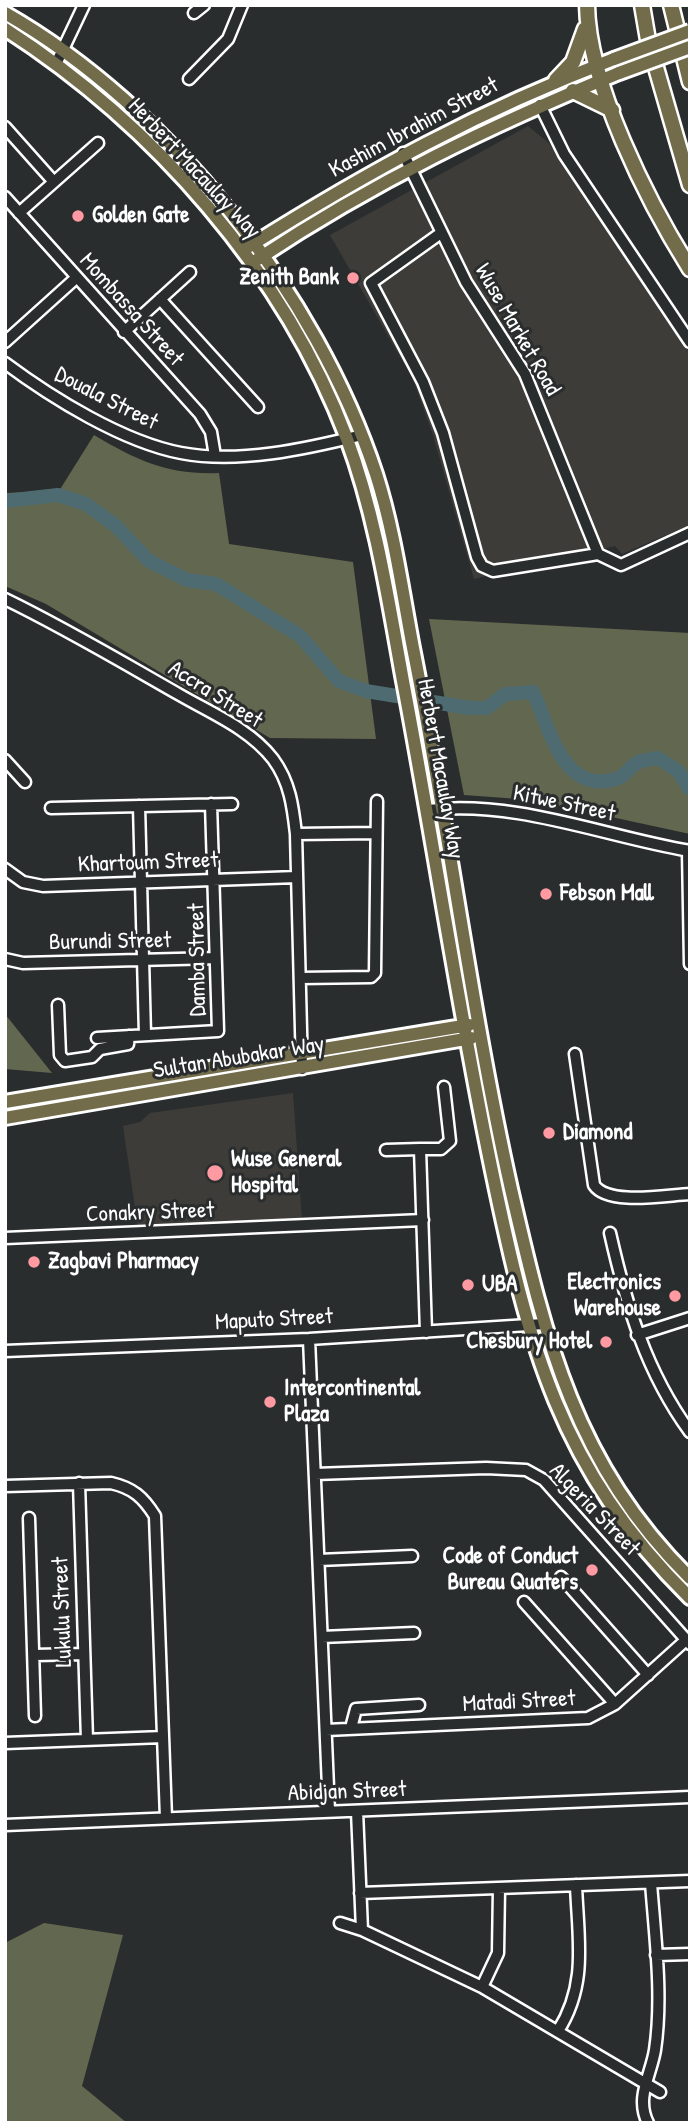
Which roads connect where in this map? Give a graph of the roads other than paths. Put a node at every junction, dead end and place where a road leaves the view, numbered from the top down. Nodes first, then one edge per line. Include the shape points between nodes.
1 (85, 5) edge
2 (204, 5) edge
3 (242, 5) edge
4 (587, 5) edge
5 (642, 5) edge
6 (671, 5) edge
7 (5, 13) edge
8 (194, 13) dead end
9 (587, 25) junction
10 (5, 29) edge
11 (690, 31) edge
12 (690, 47) edge
13 (64, 50) junction
14 (56, 64) junction
15 (595, 66) junction
16 (189, 79) dead end
17 (556, 80) junction
18 (600, 81) junction
19 (690, 82) edge
20 (573, 91) junction
21 (540, 105) junction
22 (612, 110) junction
23 (5, 127) edge
24 (98, 143) dead end
25 (403, 153) junction
26 (409, 168) junction
27 (54, 182) junction
28 (690, 185) edge
29 (5, 197) edge
30 (19, 213) junction
31 (441, 233) junction
32 (255, 242) junction
33 (242, 250) junction
34 (264, 255) junction
35 (252, 264) junction
36 (690, 269) edge
37 (190, 272) dead end
38 (76, 278) junction
39 (160, 299) junction
40 (124, 331) junction
41 (5, 342) edge
42 (690, 342) edge
43 (5, 363) edge
44 (258, 407) dead end
45 (362, 435) junction
46 (347, 439) junction
47 (215, 456) junction
48 (690, 533) edge
49 (598, 554) junction
50 (5, 599) edge
51 (5, 760) edge
52 (25, 782) dead end
53 (377, 801) dead end
54 (211, 804) junction
55 (232, 804) dead end
56 (139, 806) junction
57 (51, 808) dead end
58 (444, 808) junction
59 (428, 810) junction
60 (376, 833) junction
61 (296, 835) junction
62 (689, 851) edge
63 (5, 869) edge
64 (297, 877) junction
65 (215, 881) junction
66 (141, 883) junction
67 (689, 901) edge
68 (215, 958) junction
69 (5, 959) edge
70 (143, 960) junction
71 (690, 964) edge
72 (300, 978) junction
73 (58, 1005) dead end
74 (477, 1030) junction
75 (463, 1032) junction
76 (145, 1035) junction
77 (129, 1036) junction
78 (97, 1038) dead end
79 (301, 1054) junction
80 (575, 1054) dead end
81 (302, 1069) junction
82 (444, 1087) dead end
83 (5, 1102) edge
84 (5, 1118) edge
85 (420, 1149) junction
86 (386, 1150) dead end
87 (690, 1194) edge
88 (423, 1220) junction
89 (610, 1233) dead end
90 (5, 1238) edge
91 (690, 1318) edge
92 (544, 1324) junction
93 (528, 1326) junction
94 (426, 1332) junction
95 (637, 1335) junction
96 (309, 1339) junction
97 (5, 1351) edge
98 (690, 1432) edge
99 (315, 1474) junction
100 (79, 1483) junction
101 (5, 1486) edge
102 (29, 1518) dead end
103 (412, 1556) dead end
104 (319, 1560) junction
105 (561, 1577) dead end
106 (690, 1578) edge
107 (690, 1598) edge
108 (524, 1602) dead end
109 (414, 1633) dead end
110 (321, 1637) junction
111 (688, 1642) edge
112 (83, 1654) junction
113 (34, 1655) junction
114 (648, 1675) junction
115 (615, 1704) junction
116 (419, 1705) dead end
117 (35, 1717) dead end
118 (351, 1728) junction
119 (326, 1730) junction
120 (163, 1737) junction
121 (87, 1740) junction
122 (5, 1743) edge
123 (690, 1797) edge
124 (329, 1811) junction
125 (356, 1811) junction
126 (166, 1818) junction
127 (5, 1825) edge
128 (690, 1881) edge
129 (651, 1883) junction
130 (576, 1885) junction
131 (499, 1888) junction
132 (360, 1892) junction
133 (340, 1923) dead end
134 (362, 1930) junction
135 (690, 1954) edge
136 (656, 1955) junction
137 (482, 1987) junction
138 (558, 2031) junction
139 (644, 2082) junction
140 (660, 2092) dead end
141 (648, 2123) edge

1 - 13 street
2 - 8 street
3 - 16 street via 228,39
4 - 9 highway
5 - 28 highway
6 - 19 highway
7 - 13 main road, Herbert Macaulay Way
9 - 15 highway
9 - 17 highway via 573,62
10 - 14 main road, Herbert Macaulay Way
11 - 15 main road, Kashim Ibrahim Street, bridge
12 - 18 main road, Kashim Ibrahim Street, bridge
13 - 14 street
13 - 32 main road, Herbert Macaulay Way via 162,138
14 - 33 main road, Herbert Macaulay Way via 118,114
15 - 17 main road, Kashim Ibrahim Street
15 - 18 highway
17 - 25 main road, Kashim Ibrahim Street
18 - 20 main road, Kashim Ibrahim Street
18 - 22 highway
20 - 21 main road, Kashim Ibrahim Street
20 - 22 highway
21 - 26 main road, Kashim Ibrahim Street
21 - 42 street via 564,154
22 - 36 highway via 668,234
23 - 27 street
24 - 27 street
25 - 26 street, Wuse Market Road
25 - 32 main road, Kashim Ibrahim Street
26 - 31 street, Wuse Market Road
26 - 34 main road, Kashim Ibrahim Street
27 - 30 street
29 - 30 street, Mombassa Street
30 - 38 street, Mombassa Street
31 - 49 street, Wuse Market Road via 482,309 525,374
31 - 49 street via 371,283 412,359 443,433 477,557 493,571
32 - 33 main road, Kashim Ibrahim Street
32 - 34 main road, Herbert Macaulay Way
33 - 35 main road, Herbert Macaulay Way
34 - 35 main road, Kashim Ibrahim Street
34 - 45 main road, Herbert Macaulay Way via 320,347
35 - 46 main road, Herbert Macaulay Way via 309,357
37 - 39 street
38 - 40 street, Mombassa Street
38 - 41 street
39 - 40 street
39 - 44 street
40 - 47 street, Mombassa Street via 200,414 211,432
43 - 47 street, Douala Street via 85,413 143,442 184,454
45 - 46 street, Douala Street
45 - 58 main road, Herbert Macaulay Way via 382,496
46 - 47 street, Douala Street
46 - 59 main road, Herbert Macaulay Way via 374,527
48 - 49 street via 621,565
50 - 61 street, Accra Street via 84,639 254,740 285,778
51 - 52 street
53 - 60 street
54 - 55 street
54 - 56 street
54 - 65 street, Damba Street
56 - 57 street
56 - 66 street
58 - 59 street, Kitwe Street
58 - 62 street, Kitwe Street via 484,807 536,816
58 - 74 main road, Herbert Macaulay Way
59 - 75 main road, Herbert Macaulay Way
60 - 61 street
60 - 72 street via 375,973
61 - 64 street, Accra Street
62 - 67 street
63 - 66 street, Khartoum Street via 23,882 43,886
64 - 65 street, Khartoum Street
64 - 72 street, Accra Street
65 - 66 street, Khartoum Street
65 - 68 street, Damba Street
66 - 70 street
67 - 71 street
68 - 70 street, Burundi Street
68 - 76 street, Damba Street via 218,1031
69 - 70 street, Burundi Street via 23,963
70 - 76 street
72 - 79 street, Accra Street
73 - 77 street via 60,1055 65,1061 128,1044
74 - 75 main road, Sultan Abubakar Way
74 - 92 main road, Herbert Macaulay Way
75 - 79 main road, Sultan Abubakar Way
75 - 81 main road, Sultan Abubakar Way
75 - 93 main road, Herbert Macaulay Way
76 - 77 street
77 - 78 street
79 - 81 street, Accra Street
79 - 83 main road, Sultan Abubakar Way
80 - 87 street via 598,1191 610,1197
81 - 84 main road, Sultan Abubakar Way
82 - 85 street via 450,1141 441,1149
85 - 86 street
85 - 88 street
88 - 90 street, Conakry Street
88 - 94 street
89 - 95 street
91 - 95 street
92 - 93 street, Maputo Street
92 - 106 main road, Herbert Macaulay Way via 556,1368 600,1463 643,1525
93 - 94 street, Maputo Street
93 - 107 main road, Herbert Macaulay Way via 562,1420 587,1470 632,1536
94 - 96 street, Maputo Street
95 - 98 street via 675,1412
96 - 97 street, Maputo Street
96 - 99 street
99 - 104 street
99 - 111 street, Algeria Street via 526,1470 544,1480
100 - 101 street
100 - 112 street, Lukulu Street
100 - 120 street via 129,1487 143,1497 155,1516
102 - 113 street
103 - 104 street
104 - 110 street
105 - 114 street
108 - 115 street
109 - 110 street
110 - 119 street
111 - 114 street, Matadi Street
112 - 113 street
112 - 121 street, Lukulu Street
113 - 117 street
114 - 115 street, Matadi Street
115 - 118 street, Matadi Street via 577,1720
116 - 118 street via 356,1709
118 - 119 street, Matadi Street
119 - 124 street
120 - 121 street
120 - 126 street
121 - 122 street
123 - 125 street, Abidjan Street
124 - 125 street, Abidjan Street
124 - 126 street, Abidjan Street
125 - 132 street
126 - 127 street, Abidjan Street
128 - 129 street
129 - 130 street
129 - 136 street
130 - 131 street
130 - 138 street via 578,1988
131 - 132 street
131 - 137 street via 498,1953
132 - 134 street
133 - 134 street
134 - 137 street
135 - 136 street
136 - 139 street via 655,2048
137 - 138 street
138 - 139 street
139 - 140 street
139 - 141 street via 643,2114

